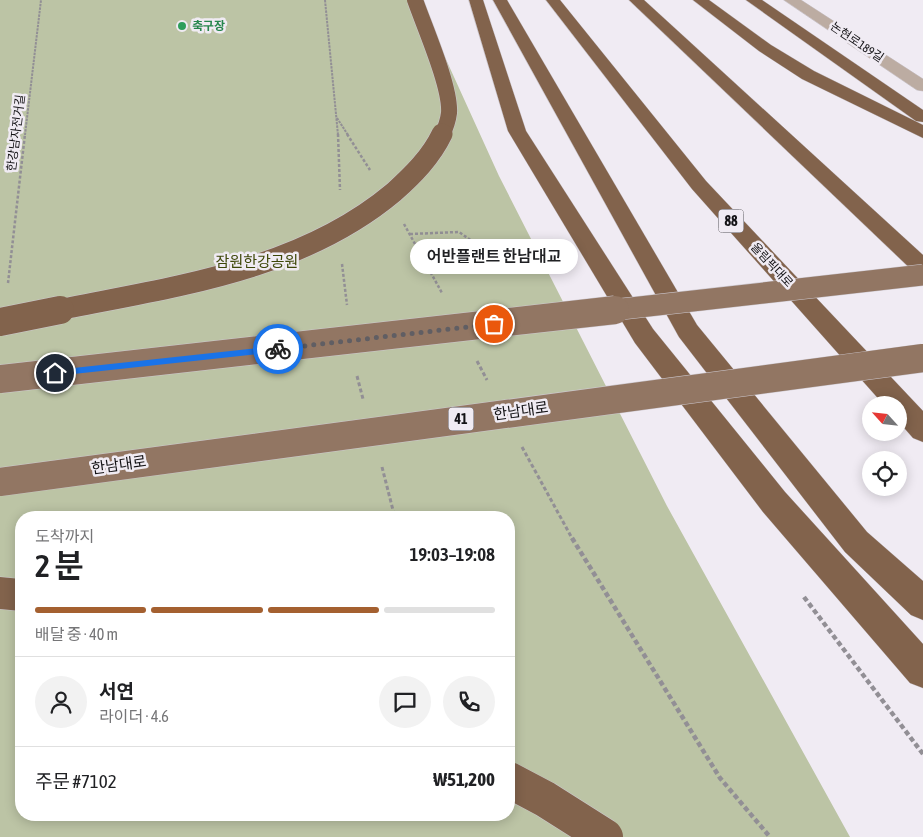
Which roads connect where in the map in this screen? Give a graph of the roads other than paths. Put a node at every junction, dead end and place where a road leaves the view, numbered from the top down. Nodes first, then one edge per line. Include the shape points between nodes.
1 (415, 0) edge
2 (476, 0) edge
3 (553, 0) edge
4 (636, 0) edge
5 (700, 0) edge
6 (752, 0) edge
7 (791, 0) edge
8 (504, 8) edge
9 (923, 86) edge
10 (923, 118) edge
11 (923, 132) edge
12 (923, 268) edge
13 (923, 275) edge
14 (0, 322) edge
15 (923, 358) edge
16 (0, 379) edge
17 (923, 430) edge
18 (0, 482) edge
19 (0, 593) edge
20 (15, 594) edge
21 (923, 603) edge
22 (923, 670) edge
23 (515, 783) edge
24 (605, 837) edge

1 - 14 highway, bridge via 450,110 445,129 433,150 391,196 328,237 258,266 212,279
2 - 22 highway via 517,131 644,336 774,502
3 - 17 highway, 올림픽대로 / 88 via 699,185
4 - 12 highway
5 - 11 highway via 808,75
6 - 10 highway
7 - 9 street, 논현로189길
8 - 21 highway via 688,330 856,542
13 - 16 main road, bridge
15 - 18 main road, 한남대로 / 41, bridge
19 - 20 highway
23 - 24 highway, bridge

